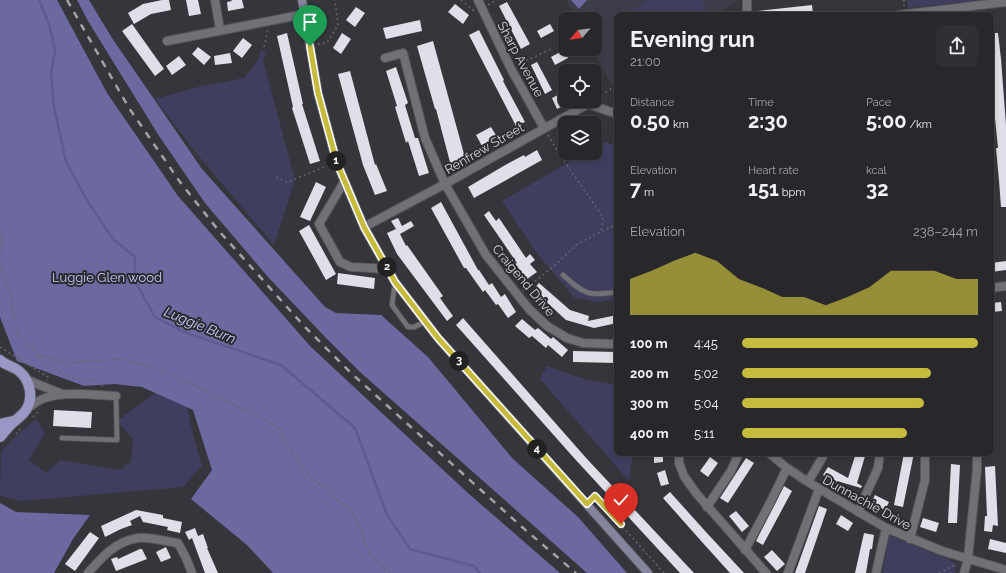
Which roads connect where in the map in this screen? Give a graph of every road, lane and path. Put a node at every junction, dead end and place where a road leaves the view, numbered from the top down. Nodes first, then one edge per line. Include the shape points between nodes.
1 (215, 0) edge
2 (302, 0) edge
3 (335, 0) edge
4 (478, 0) edge
5 (747, 0) edge
6 (1006, 2) edge
7 (747, 12) edge
8 (947, 12) edge
9 (304, 14) junction
10 (268, 21) junction
11 (220, 30) junction
12 (167, 41) dead end
13 (310, 46) junction
14 (264, 47) dead end
15 (552, 49) dead end
16 (385, 58) dead end
17 (511, 68) junction
18 (614, 87) edge
19 (602, 95) edge
20 (614, 113) edge
21 (544, 128) junction
22 (337, 163) junction
23 (276, 177) dead end
24 (344, 182) junction
25 (446, 184) junction
26 (614, 225) edge
27 (364, 227) junction
28 (0, 231) edge
29 (600, 232) junction
30 (0, 259) edge
31 (0, 266) edge
32 (388, 269) junction
33 (563, 275) dead end
34 (395, 282) junction
35 (1006, 286) edge
36 (994, 288) edge
37 (614, 292) edge
38 (518, 295) junction
39 (425, 322) junction
40 (614, 344) edge
41 (39, 355) junction
42 (2, 363) edge
43 (27, 380) junction
44 (65, 395) junction
45 (113, 396) junction
46 (27, 410) junction
47 (14, 421) junction
48 (0, 424) edge
49 (0, 437) edge
50 (62, 438) dead end
51 (679, 456) edge
52 (738, 456) edge
53 (773, 456) edge
54 (823, 456) edge
55 (880, 456) edge
56 (926, 456) edge
57 (976, 456) edge
58 (787, 468) junction
59 (808, 482) junction
60 (819, 489) junction
61 (587, 504) junction
62 (707, 507) junction
63 (858, 512) junction
64 (886, 528) junction
65 (910, 539) junction
66 (745, 550) junction
67 (968, 559) junction
68 (957, 564) dead end
69 (1006, 570) edge
70 (88, 573) edge
71 (192, 573) edge
72 (393, 573) edge
73 (648, 573) edge
74 (664, 573) edge
75 (766, 573) edge
76 (788, 573) edge
77 (876, 573) edge
78 (939, 573) edge
79 (964, 573) edge

1 - 11 street
2 - 9 street
3 - 13 path via 338,25 327,43
4 - 17 street, Sharp Avenue
5 - 7 street
6 - 8 street
9 - 10 street
9 - 13 street
10 - 11 street
10 - 14 path
11 - 12 street
13 - 22 street via 318,93
15 - 17 path
16 - 25 street, Craigend Drive via 403,53 425,138
17 - 21 street, Sharp Avenue
18 - 19 path
20 - 21 street, Renfrew Street via 588,104
21 - 25 street, Renfrew Street
21 - 29 path via 603,217
22 - 23 path via 287,182
22 - 24 street
24 - 27 street
24 - 32 street via 319,224 340,262 351,267
25 - 27 street, Renfrew Street
25 - 38 street, Craigend Drive via 486,255
26 - 29 path
27 - 32 street
28 - 30 path
29 - 38 path via 577,244
31 - 41 path via 18,334
32 - 34 street
33 - 37 lane via 587,294
34 - 39 street
34 - 39 lane via 392,305 408,327
35 - 36 street
38 - 40 street, Craigend Drive via 536,317 566,338 583,343
39 - 61 street
41 - 45 path via 52,368 66,375 101,383
41 - 72 path via 64,363 120,359 159,369 278,428 303,470 353,514 371,555 384,570
42 - 43 main road via 18,370
43 - 44 street
43 - 46 main road via 31,395
44 - 45 street
44 - 46 street via 44,398
45 - 50 lane via 117,440
46 - 47 main road
47 - 48 main road
47 - 49 main road
51 - 62 street via 684,476
52 - 62 street via 731,471
53 - 58 street, Dunnachie Drive
54 - 59 street
55 - 63 street via 878,468
56 - 65 street via 925,480
57 - 67 street
58 - 59 street, Dunnachie Drive
58 - 66 street
59 - 60 street, Dunnachie Drive
60 - 63 street, Dunnachie Drive
60 - 76 street
61 - 73 street
61 - 74 path via 595,496
62 - 66 street
63 - 64 street, Dunnachie Drive
64 - 65 street, Dunnachie Drive
64 - 77 street
65 - 67 street, Dunnachie Drive
66 - 75 street
67 - 69 street, Dunnachie Drive
67 - 79 street
68 - 78 path
70 - 71 street via 115,545 138,538 178,543

